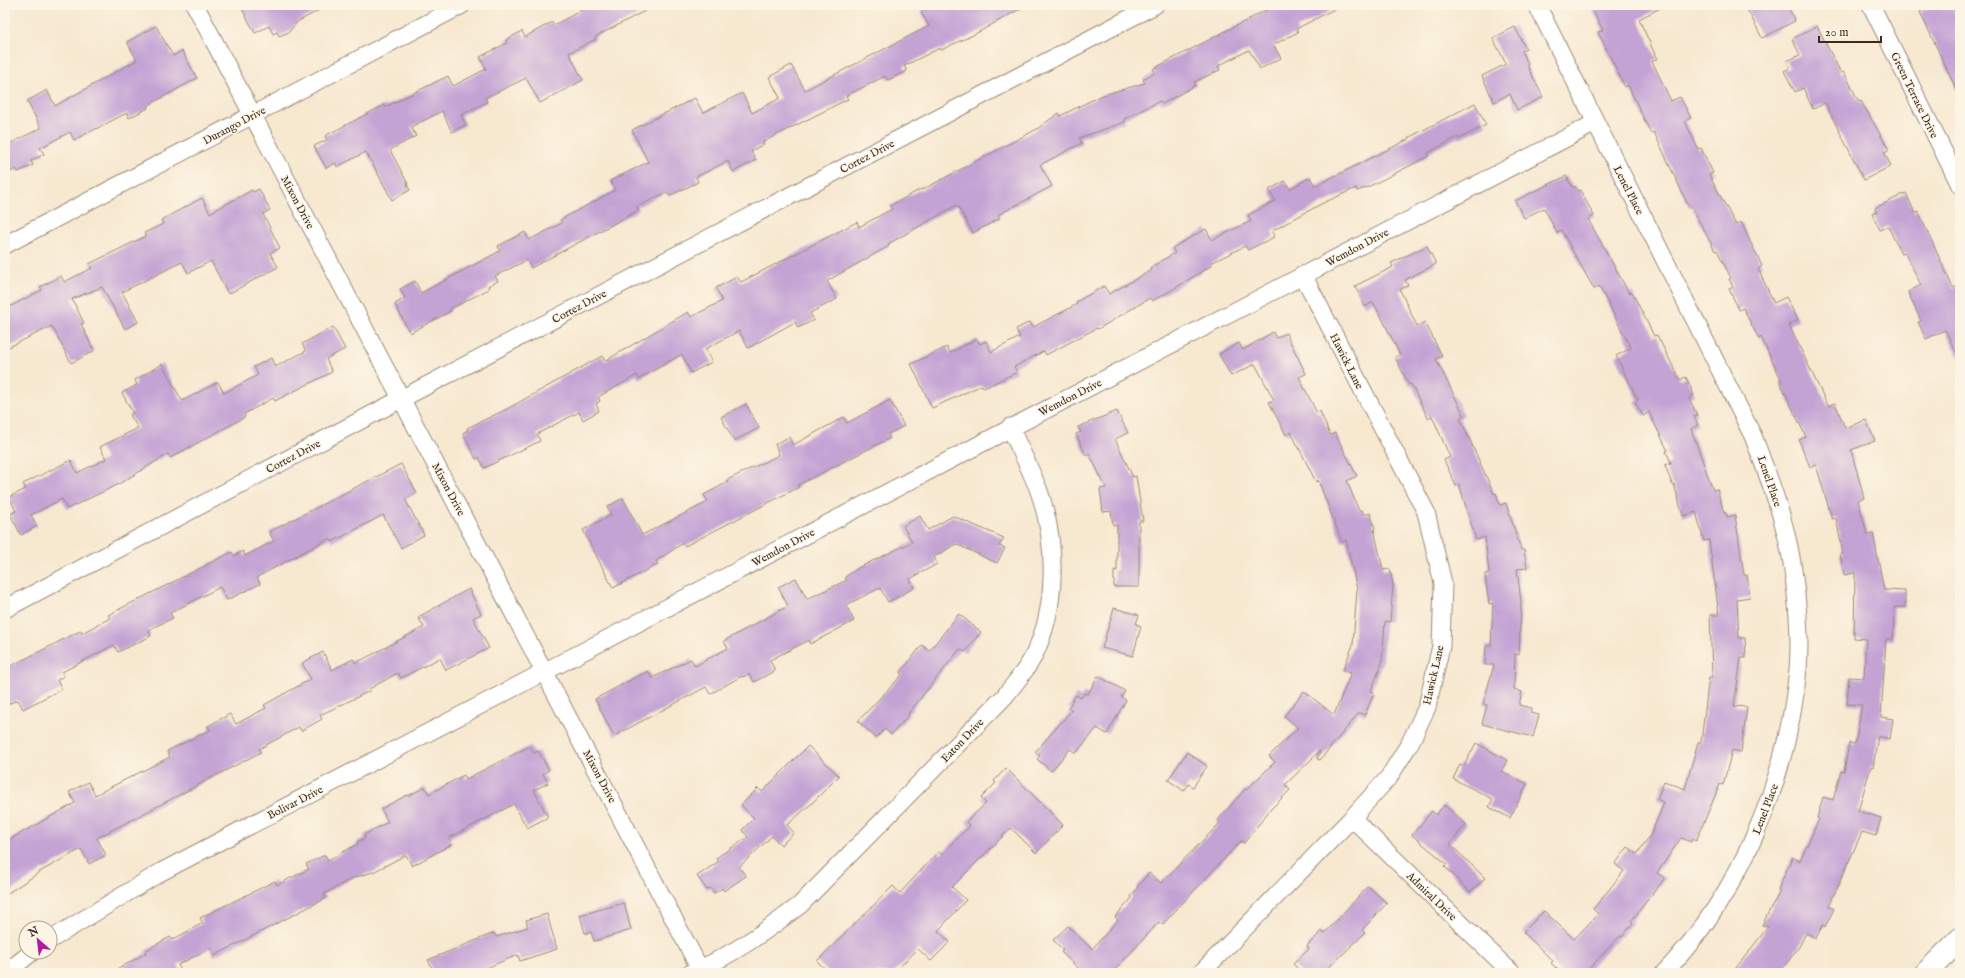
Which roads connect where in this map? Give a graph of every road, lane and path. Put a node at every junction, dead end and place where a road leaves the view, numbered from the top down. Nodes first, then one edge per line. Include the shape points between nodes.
1 (195, 5) edge
2 (462, 5) edge
3 (1155, 5) edge
4 (1537, 5) edge
5 (1871, 5) edge
6 (253, 115) junction
7 (1595, 123) junction
8 (1960, 185) edge
9 (5, 245) edge
10 (1303, 275) junction
11 (401, 399) junction
12 (1010, 428) junction
13 (5, 609) edge
14 (545, 672) junction
15 (1352, 818) junction
16 (58, 935) edge
17 (1960, 938) edge
18 (22, 960) edge
19 (698, 972) edge
20 (6, 973) edge
21 (1201, 973) edge
22 (1512, 973) edge
23 (1664, 973) edge
24 (1926, 973) edge

1 - 6 street, Mixon Drive
2 - 6 street, Durango Drive
3 - 11 street, Cortez Drive
4 - 7 street, Lenel Place
5 - 8 street, Green Terrace Drive
6 - 9 street, Durango Drive
6 - 11 street, Mixon Drive
7 - 10 street, Wemdon Drive
7 - 23 street, Lenel Place via 1754,436 1778,502 1792,563 1798,622 1798,668 1792,713 1778,776 1755,836 1725,895 1681,955
10 - 12 street, Wemdon Drive
10 - 15 street, Hawick Lane via 1426,512 1443,583 1441,646 1427,707 1410,743 1389,777
11 - 13 street, Cortez Drive
11 - 14 street, Mixon Drive
12 - 14 street, Wemdon Drive
12 - 19 street, Eaton Drive via 1039,492 1052,545 1052,594 1045,627 1033,658 1005,696 800,904 763,934
14 - 16 street, Bolivar Drive via 161,872
14 - 19 street, Mixon Drive
15 - 21 street, Hawick Lane
15 - 22 street, Admiral Drive
17 - 24 main road
18 - 20 street

